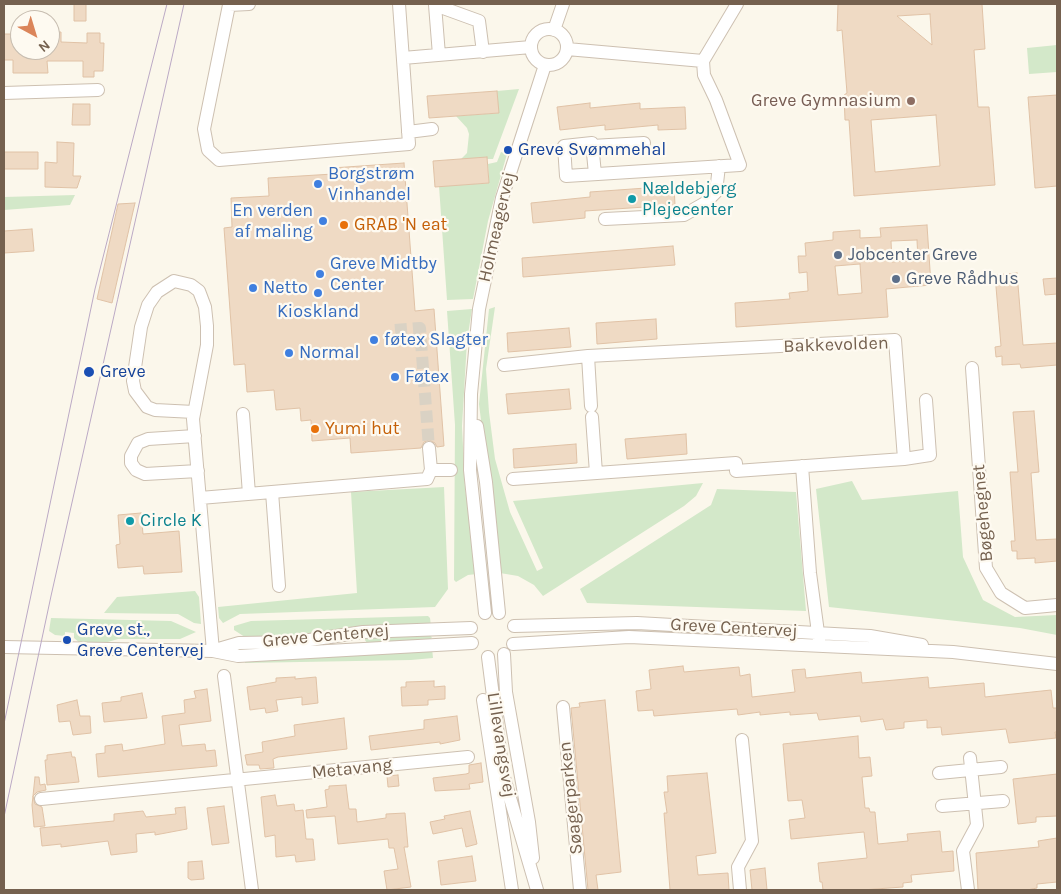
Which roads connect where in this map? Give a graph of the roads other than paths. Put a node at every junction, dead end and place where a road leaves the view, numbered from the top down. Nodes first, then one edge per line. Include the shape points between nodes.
1 (249, 4) edge
2 (399, 4) edge
3 (470, 4) edge
4 (563, 4) edge
5 (737, 4) edge
6 (462, 15) junction
7 (554, 30) junction
8 (531, 47) junction
9 (567, 50) junction
10 (483, 52) junction
11 (439, 55) junction
12 (403, 58) junction
13 (703, 61) junction
14 (545, 65) junction
15 (98, 90) dead end
16 (4, 93) edge
17 (432, 129) dead end
18 (408, 132) junction
19 (644, 143) dead end
20 (592, 146) junction
21 (719, 166) junction
22 (595, 174) junction
23 (605, 219) dead end
24 (588, 356) junction
25 (504, 365) dead end
26 (972, 368) dead end
27 (471, 394) junction
28 (926, 400) dead end
29 (244, 414) dead end
30 (194, 415) junction
31 (195, 436) junction
32 (429, 448) tunnel mouth
33 (904, 459) junction
34 (802, 466) junction
35 (431, 470) junction
36 (451, 470) dead end
37 (198, 471) junction
38 (596, 473) junction
39 (513, 479) dead end
40 (272, 492) junction
41 (249, 494) junction
42 (200, 498) junction
43 (279, 586) dead end
44 (1057, 605) edge
45 (485, 613) junction
46 (500, 613) junction
47 (514, 626) junction
48 (471, 628) junction
49 (819, 633) junction
50 (472, 643) junction
51 (513, 644) junction
52 (820, 646) junction
53 (4, 647) edge
54 (213, 651) junction
55 (953, 652) junction
56 (504, 654) junction
57 (488, 657) junction
58 (1057, 664) edge
59 (224, 676) dead end
60 (483, 700) dead end
61 (563, 707) dead end
62 (742, 740) dead end
63 (468, 757) dead end
64 (971, 764) junction
65 (1001, 767) dead end
66 (939, 773) dead end
67 (236, 781) junction
68 (41, 800) dead end
69 (1002, 801) dead end
70 (975, 803) junction
71 (942, 806) dead end
72 (252, 890) edge
73 (512, 890) edge
74 (580, 890) edge
75 (740, 890) edge
76 (968, 890) edge

1 - 18 street via 229,5 204,129 208,150 219,160 409,144
2 - 12 street
3 - 6 street
4 - 7 street
5 - 13 street
6 - 10 street via 479,21
6 - 11 street via 435,5
7 - 8 street via 548,29 536,35
7 - 9 street via 564,37
8 - 10 street
8 - 14 street via 535,58
9 - 13 street
9 - 14 street via 556,64
10 - 11 street
11 - 12 street
12 - 18 street
13 - 21 street via 704,75 740,165
14 - 27 street, Holmeagervej via 502,198 483,283
15 - 16 street
17 - 18 street
19 - 20 street
20 - 22 street
20 - 22 street via 564,146 566,176
21 - 22 street
21 - 23 street via 716,192 705,203 684,215
24 - 25 street, Bakkevolden
24 - 33 street, Bakkevolden via 896,340
24 - 38 street
26 - 44 street, Bøgehegnet via 986,568 1001,593 1025,608
27 - 45 street, Holmeagervej via 470,470
27 - 46 street, Holmeagervej via 486,482
28 - 33 street via 930,455
29 - 41 street
30 - 30 street via 148,407 135,392 133,381 141,327 148,305 157,292 174,281 191,285 199,292 205,307 207,344
30 - 31 street
31 - 37 street
31 - 37 street via 148,439 138,443 131,456 136,470 145,474
32 - 35 street
33 - 34 street
34 - 38 street via 736,471 736,463
34 - 49 street via 810,574
35 - 36 street
35 - 40 street via 427,479
37 - 42 street
38 - 39 street
40 - 41 street
40 - 43 street
41 - 42 street
42 - 54 street
45 - 46 street
45 - 48 street
46 - 47 street
47 - 49 street, Greve Centervej via 637,623
47 - 51 street
48 - 50 street
48 - 54 street, Greve Centervej via 363,632 296,642 238,643
49 - 52 street
49 - 55 street, Greve Centervej via 908,642
50 - 54 street, Greve Centervej via 238,656
50 - 57 street via 476,650
51 - 52 street, Greve Centervej via 629,637
51 - 56 street
52 - 55 street, Greve Centervej
53 - 54 street, Greve Centervej
55 - 58 street, Greve Centervej
56 - 57 street
56 - 57 street, Lillevangsvej via 506,692 529,822 537,890 503,774
59 - 67 street
60 - 73 street, Lillevangsvej
61 - 74 street, Søagerparken
62 - 75 street via 752,841 738,867
63 - 67 street, Metavang
64 - 65 street
64 - 66 street
64 - 70 street
67 - 68 street, Metavang
67 - 72 street
69 - 70 street
70 - 71 street
70 - 76 street via 977,825 963,851

